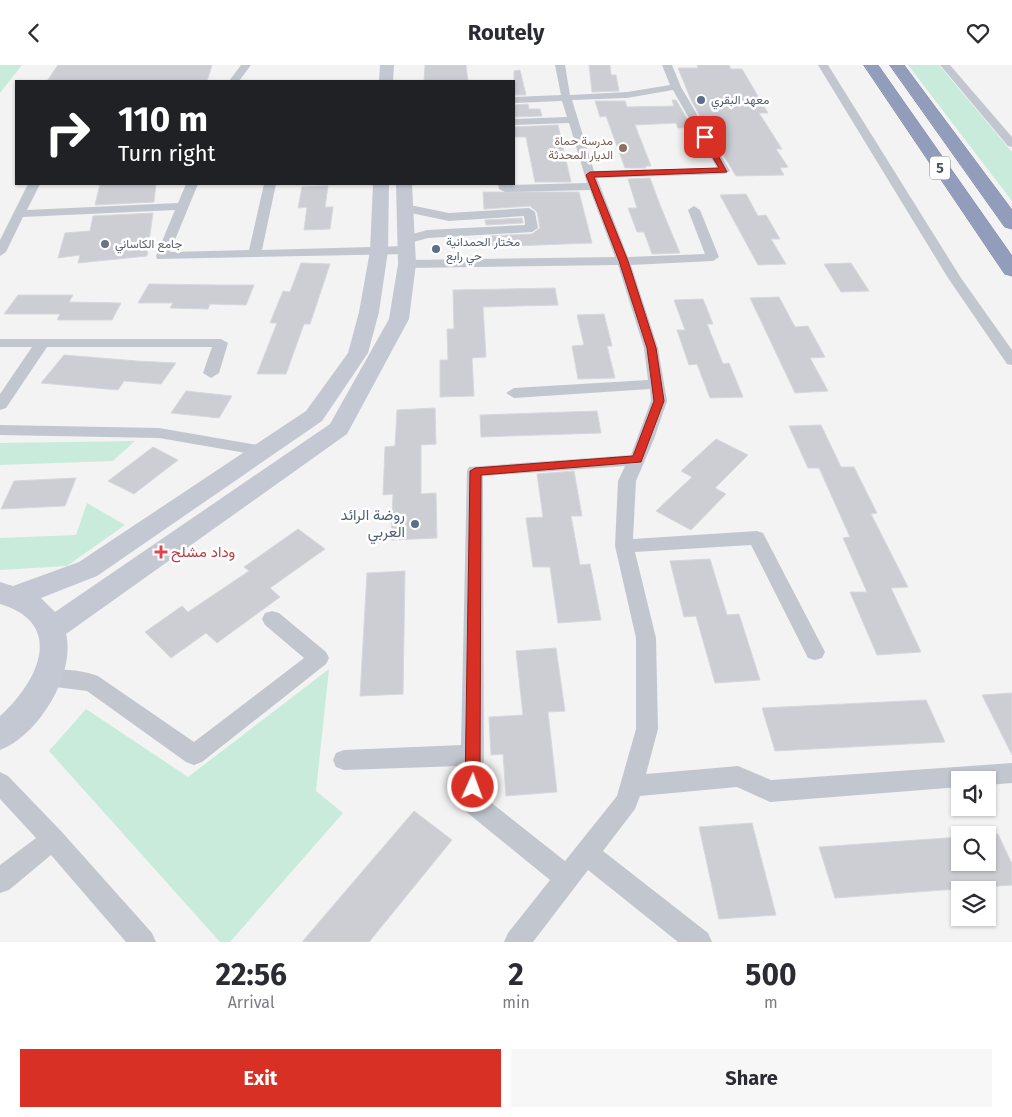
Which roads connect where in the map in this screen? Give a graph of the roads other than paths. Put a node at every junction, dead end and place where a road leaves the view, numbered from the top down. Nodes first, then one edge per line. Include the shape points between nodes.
1 (246, 65) edge
2 (387, 65) edge
3 (560, 65) edge
4 (667, 65) edge
5 (823, 65) edge
6 (871, 65) edge
7 (897, 65) edge
8 (945, 65) edge
9 (235, 80) edge
10 (386, 80) edge
11 (676, 87) junction
12 (566, 98) junction
13 (515, 100) edge
14 (573, 120) junction
15 (515, 123) edge
16 (1012, 144) edge
17 (592, 180) junction
18 (34, 185) edge
19 (192, 185) edge
20 (270, 185) edge
21 (381, 185) edge
22 (404, 185) edge
23 (504, 185) edge
24 (182, 206) junction
25 (405, 209) junction
26 (694, 209) dead end
27 (19, 214) junction
28 (1012, 223) edge
29 (379, 251) junction
30 (0, 252) edge
31 (255, 252) junction
32 (406, 252) junction
33 (623, 261) junction
34 (1012, 270) edge
35 (0, 343) edge
36 (42, 344) junction
37 (1012, 361) edge
38 (211, 373) dead end
39 (657, 384) junction
40 (514, 393) dead end
41 (0, 405) edge
42 (0, 430) edge
43 (264, 451) junction
44 (637, 459) junction
45 (624, 546) junction
46 (9, 594) edge
47 (272, 619) dead end
48 (52, 629) junction
49 (815, 652) dead end
50 (47, 679) junction
51 (0, 736) edge
52 (474, 755) junction
53 (344, 760) dead end
54 (1012, 773) edge
55 (0, 783) edge
56 (631, 786) junction
57 (53, 839) junction
58 (587, 854) junction
59 (568, 879) junction
60 (0, 881) edge
61 (143, 942) edge
62 (517, 942) edge
63 (699, 942) edge

1 - 9 street
2 - 10 main road
3 - 12 street
4 - 11 street
5 - 37 street via 956,278
6 - 34 highway, 5
7 - 28 highway, 5
8 - 16 street
11 - 12 street via 627,95
11 - 17 street via 724,171
12 - 13 street
12 - 14 street
14 - 15 street
14 - 17 street
17 - 23 street via 505,189
17 - 33 street
18 - 27 street
19 - 24 street
20 - 31 street
21 - 29 main road
22 - 25 main road
24 - 27 street
24 - 31 street via 162,256
25 - 32 main road
25 - 32 street via 449,217 529,212 532,228 427,234
26 - 33 street via 713,257
27 - 30 street
29 - 31 street
29 - 32 street
29 - 43 main road via 369,312 358,353 314,416
32 - 33 street
32 - 48 main road via 399,319 339,429
33 - 39 street via 651,348
35 - 36 street
36 - 38 street via 221,343
36 - 41 street
39 - 40 street
39 - 44 street via 659,401
42 - 43 street via 159,433
43 - 46 main road via 88,569
44 - 45 street via 627,481
44 - 52 street via 475,471
45 - 49 street via 757,538
45 - 56 street via 646,638 647,729
46 - 48 main road via 32,604
47 - 50 street via 319,658 194,755 91,683
48 - 50 main road via 55,647
50 - 51 main road via 23,715
52 - 53 street
52 - 59 street via 472,802
54 - 56 street via 770,791 738,777
55 - 57 street
56 - 58 street via 627,801
57 - 60 street
57 - 61 street
58 - 59 street
58 - 63 street
59 - 62 street

